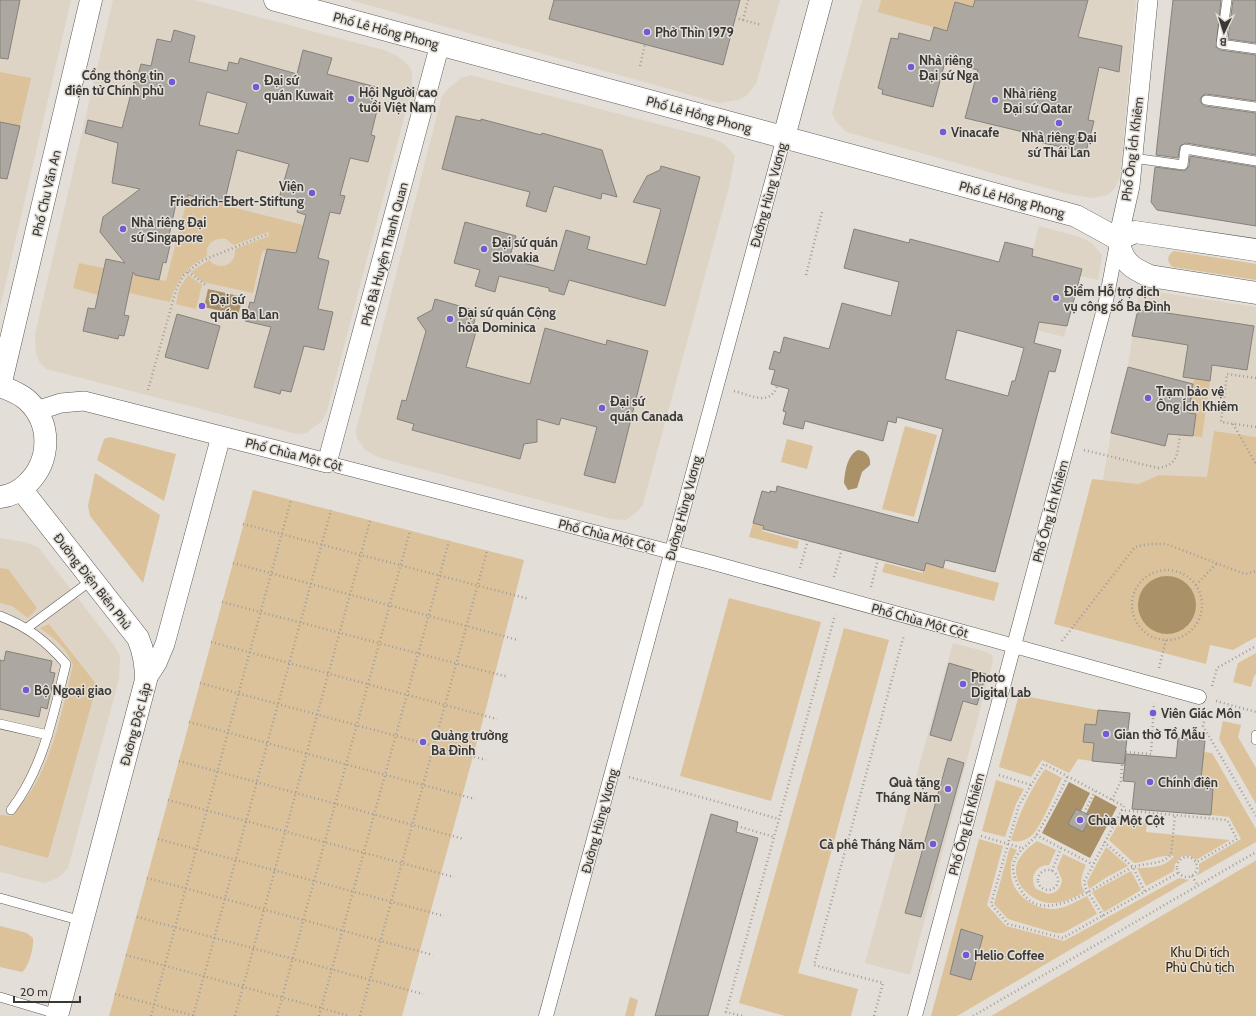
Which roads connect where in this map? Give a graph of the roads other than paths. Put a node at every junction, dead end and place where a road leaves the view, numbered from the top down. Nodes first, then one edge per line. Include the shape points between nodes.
1 (91, 0) edge
2 (275, 0) edge
3 (821, 0) edge
4 (1148, 0) edge
5 (1227, 0) edge
6 (440, 44) junction
7 (1256, 49) edge
8 (1206, 100) dead end
9 (1256, 107) edge
10 (784, 137) junction
11 (1133, 158) junction
12 (1256, 161) edge
13 (1118, 239) junction
14 (1256, 250) edge
15 (1256, 292) edge
16 (0, 386) edge
17 (36, 411) junction
18 (220, 436) junction
19 (327, 463) junction
20 (21, 490) junction
21 (0, 497) edge
22 (672, 552) junction
23 (92, 580) junction
24 (0, 616) edge
25 (27, 628) junction
26 (1014, 646) junction
27 (146, 680) junction
28 (1206, 696) road end
29 (0, 724) edge
30 (48, 735) junction
31 (1256, 735) edge
32 (1256, 740) edge
33 (11, 810) dead end
34 (0, 898) edge
35 (82, 921) junction
36 (0, 997) edge
37 (57, 1015) edge
38 (546, 1016) edge
39 (915, 1016) edge

1 - 16 street, Phố Chu Văn An
2 - 6 street, Phố Lê Hồng Phong
3 - 10 street, Đường Hùng Vương
4 - 11 street, Phố Ông Ích Khiêm
5 - 7 lane via 1221,44
6 - 10 street, Phố Lê Hồng Phong
6 - 19 street, Phố Bà Huyện Thanh Quan
8 - 9 lane
10 - 13 street, Phố Lê Hồng Phong via 1076,216
10 - 22 street, Đường Hùng Vương
11 - 12 lane via 1182,165 1185,149
11 - 13 street, Phố Ông Ích Khiêm via 1130,186
13 - 14 street via 1135,232
13 - 15 street via 1121,255 1135,270 1150,276
13 - 26 street, Phố Ông Ích Khiêm via 1106,301
16 - 17 street via 27,400
17 - 18 street, Phố Chùa Một Cột via 61,403 84,402
17 - 20 street via 44,426 46,444 43,462 34,477
18 - 19 street, Phố Chùa Một Cột
18 - 27 street, Đường Độc Lập via 165,644
19 - 22 street, Phố Chùa Một Cột
20 - 21 street
20 - 23 street, Đường Điện Biên Phủ
22 - 26 street, Phố Chùa Một Cột
22 - 38 street, Đường Hùng Vương
23 - 25 lane
23 - 27 street, Đường Điện Biên Phủ via 138,638 144,652
24 - 25 lane
25 - 30 lane via 49,644 66,664
26 - 28 street, Phố Chùa Một Cột
26 - 39 street, Phố Ông Ích Khiêm
27 - 35 street, Đường Độc Lập
29 - 30 lane
30 - 33 lane via 33,775
31 - 32 lane
34 - 35 lane
35 - 37 street, Đường Độc Lập
36 - 37 lane

